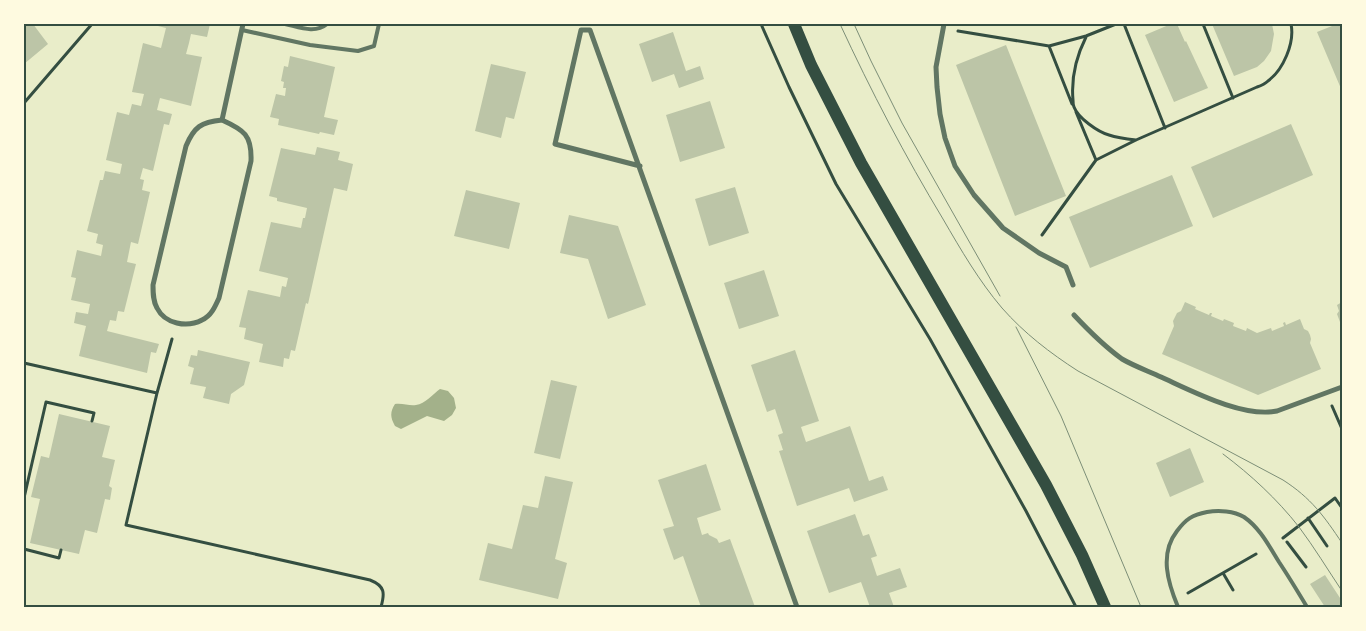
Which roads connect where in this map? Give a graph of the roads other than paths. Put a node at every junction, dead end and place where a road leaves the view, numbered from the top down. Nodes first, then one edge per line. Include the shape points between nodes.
1 (286, 24) edge
2 (327, 24) edge
3 (379, 24) edge
4 (794, 24) edge
5 (943, 26) edge
6 (242, 27) edge
7 (222, 120) junction
8 (640, 166) junction
9 (1073, 285) dead end
10 (1074, 315) dead end
11 (1342, 387) edge
12 (797, 607) edge
13 (1105, 607) edge
14 (1178, 607) edge
15 (1308, 607) edge

1 - 2 lane via 315,29
3 - 6 lane via 374,46 358,51 310,45
4 - 13 main road via 810,65 861,163 1046,485
5 - 9 street via 936,67 937,88 945,138 955,166 974,195 1003,228 1066,267
6 - 7 street
7 - 7 street via 246,136 251,148 251,161 219,298 204,320 177,324 157,310 153,284 186,146 200,125
8 - 8 street via 590,30 581,30 556,144
8 - 12 street
10 - 11 street via 1096,339 1124,360 1207,398 1241,409 1269,413
14 - 15 lane via 1167,573 1169,546 1184,521 1216,510 1243,516 1256,527

